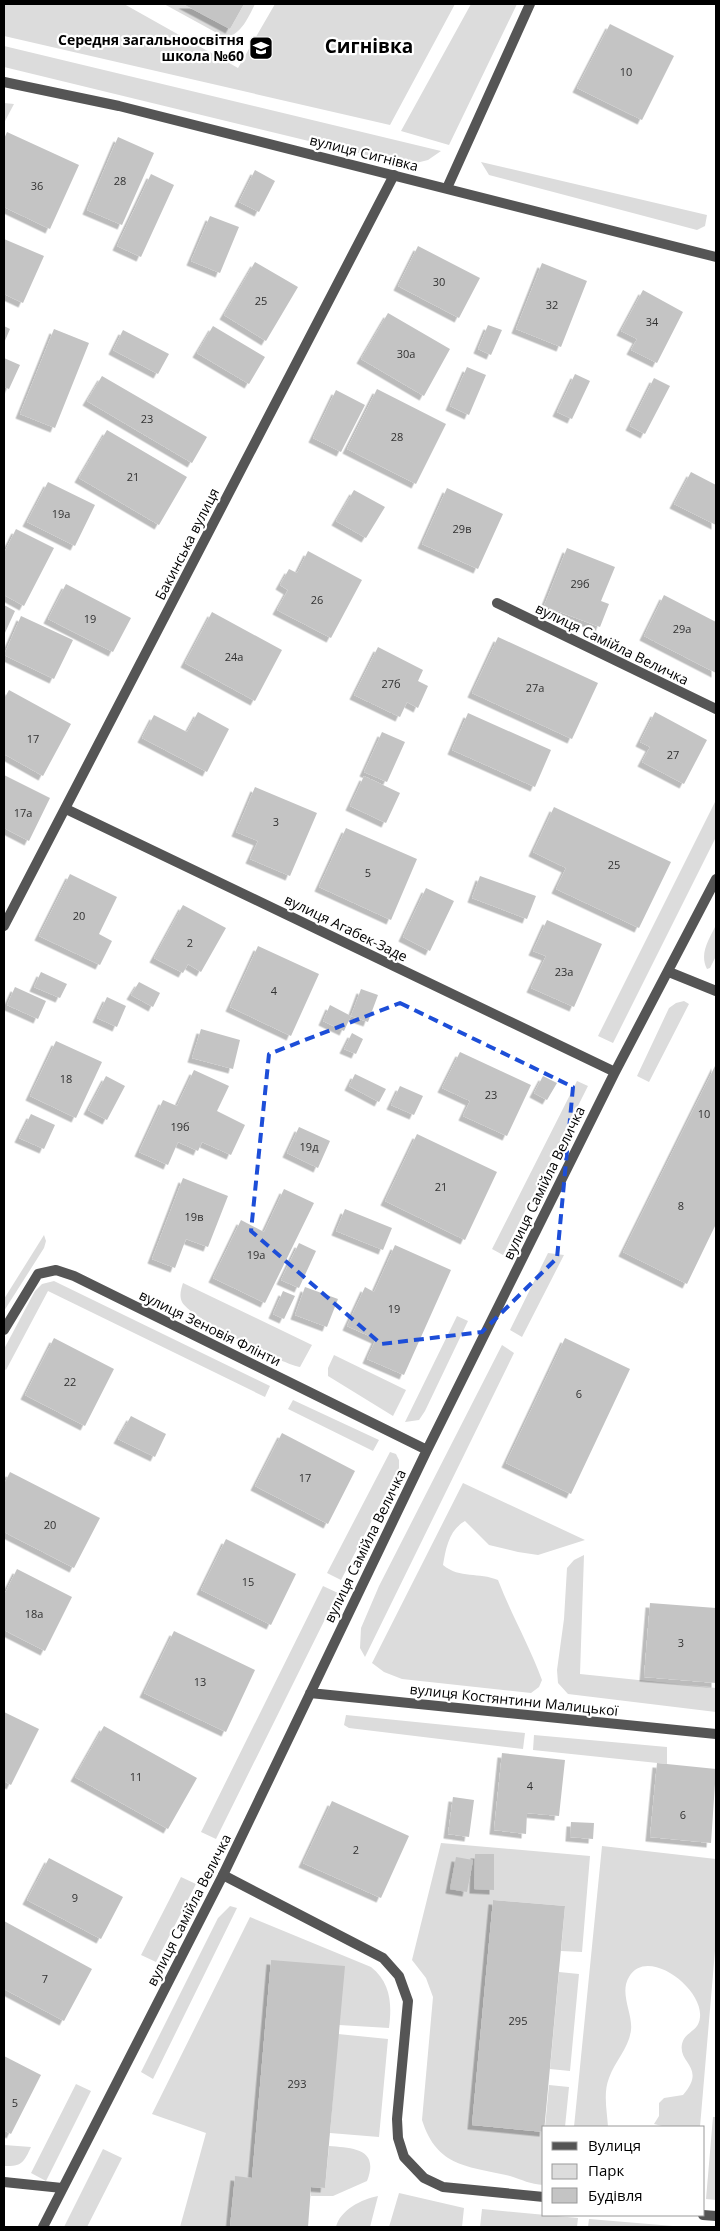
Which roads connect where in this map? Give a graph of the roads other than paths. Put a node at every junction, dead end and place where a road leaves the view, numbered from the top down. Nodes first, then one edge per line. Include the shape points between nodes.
1 (530, 4) edge
2 (4, 82) edge
3 (394, 174) junction
4 (447, 188) junction
5 (716, 257) edge
6 (497, 603) dead end
7 (716, 709) edge
8 (66, 809) junction
9 (716, 879) edge
10 (4, 926) edge
11 (669, 972) junction
12 (716, 991) edge
13 (615, 1072) junction
14 (4, 1330) edge
15 (427, 1450) junction
16 (310, 1693) junction
17 (716, 1734) edge
18 (223, 1875) junction
19 (4, 2182) edge
20 (62, 2188) junction
21 (542, 2197) edge
22 (43, 2227) edge

1 - 4 street
2 - 3 street, вулиця Сигнівка via 119,106
3 - 4 street, вулиця Сигнівка
3 - 8 street, Бакинська вулиця
4 - 5 street, вулиця Сигнівка
6 - 7 street, вулиця Самійла Величка
8 - 10 street, Бакинська вулиця
8 - 13 street, вулиця Агабек-Заде
9 - 11 street, вулиця Самійла Величка
11 - 12 street
11 - 13 street, вулиця Самійла Величка
13 - 15 street, вулиця Самійла Величка
14 - 15 street, вулиця Зеновія Флінти via 38,1274 56,1270
15 - 16 street, вулиця Самійла Величка
16 - 17 street, вулиця Костянтини Малицької
16 - 18 street, вулиця Самійла Величка
18 - 20 street, вулиця Самійла Величка
18 - 21 street via 384,1958 399,1976 408,2001 398,2138 404,2157 424,2178 443,2187
19 - 20 street
20 - 22 street, вулиця Самійла Величка

